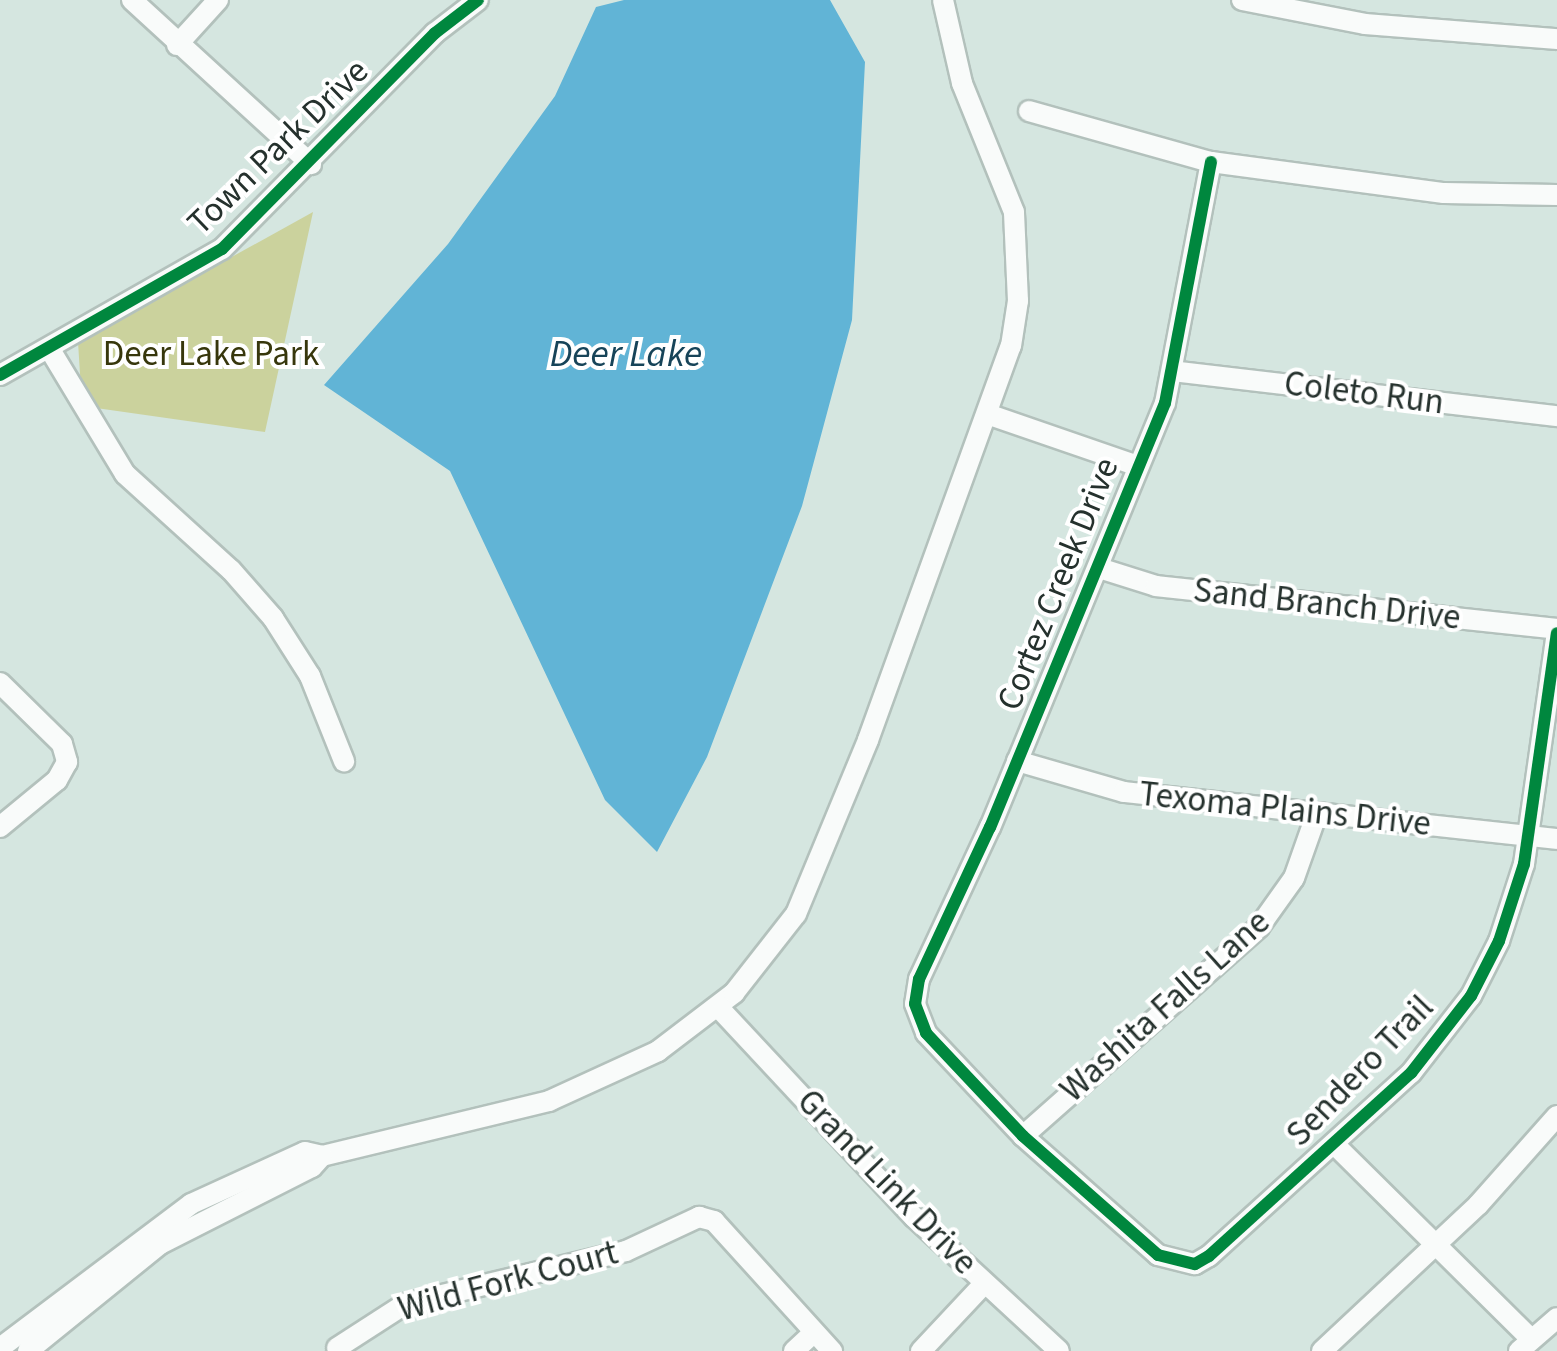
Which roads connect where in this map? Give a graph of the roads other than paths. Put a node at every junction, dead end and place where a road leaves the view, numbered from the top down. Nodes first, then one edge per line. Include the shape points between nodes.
1 (132, 0) edge
2 (218, 0) edge
3 (478, 0) edge
4 (943, 0) edge
5 (1242, 0) edge
6 (1557, 39) edge
7 (177, 44) junction
8 (1029, 111) dead end
9 (1211, 162) junction
10 (310, 164) junction
11 (1557, 195) edge
12 (50, 348) junction
13 (1172, 370) junction
14 (0, 375) edge
15 (990, 415) junction
16 (1557, 416) edge
17 (1138, 466) junction
18 (1099, 568) junction
19 (1557, 631) edge
20 (0, 683) edge
21 (344, 761) dead end
22 (1017, 761) junction
23 (1318, 813) junction
24 (0, 827) edge
25 (1528, 836) junction
26 (1557, 839) edge
27 (720, 1008) junction
28 (1557, 1116) edge
29 (1023, 1136) junction
30 (1334, 1144) junction
31 (1438, 1240) junction
32 (98, 1282) junction
33 (984, 1284) junction
34 (1557, 1318) edge
35 (812, 1334) junction
36 (1525, 1345) edge
37 (0, 1348) edge
38 (337, 1348) dead end
39 (28, 1351) edge
40 (794, 1351) edge
41 (832, 1351) edge
42 (921, 1351) edge
43 (1059, 1351) edge
44 (1322, 1351) edge

1 - 7 street
2 - 7 street
3 - 10 street, Town Park Drive via 435,33
4 - 15 street via 962,84 1014,212 1018,300
5 - 6 street via 1364,24
7 - 10 street
8 - 9 street
9 - 11 street via 1444,193
9 - 13 street, Cortez Creek Drive
10 - 12 street, Town Park Drive via 222,250
12 - 14 street, Town Park Drive
12 - 21 street via 124,474 231,570 273,618 310,676
13 - 16 street, Coleto Run
13 - 17 street, Cortez Creek Drive
15 - 17 street
15 - 27 street via 812,882 770,953
17 - 18 street, Cortez Creek Drive
18 - 19 street, Sand Branch Drive via 1156,586
18 - 22 street, Cortez Creek Drive
19 - 25 street, Sendero Trail
20 - 24 street via 62,744 68,762 57,780
22 - 23 street, Texoma Plains Drive via 1124,792
22 - 29 street, Cortez Creek Drive via 920,979 916,1014
23 - 25 street, Texoma Plains Drive
23 - 29 street, Washita Falls Lane via 1294,878 1259,927
25 - 26 street, Texoma Plains Drive
25 - 30 street, Sendero Trail via 1515,901 1471,996 1410,1072
27 - 32 street via 658,1052 549,1101 322,1156 312,1167 196,1220
27 - 33 street, Grand Link Drive
28 - 31 street via 1540,1142
29 - 30 street, Sendero Trail via 1158,1254 1181,1263 1209,1256
30 - 31 street
31 - 36 street
31 - 44 street
32 - 37 street
32 - 39 street
33 - 42 street
33 - 43 street, Grand Link Drive
34 - 36 street
35 - 38 street, Wild Fork Court via 714,1221 699,1217 626,1250 406,1304
35 - 40 street
35 - 41 street, Wild Fork Court

